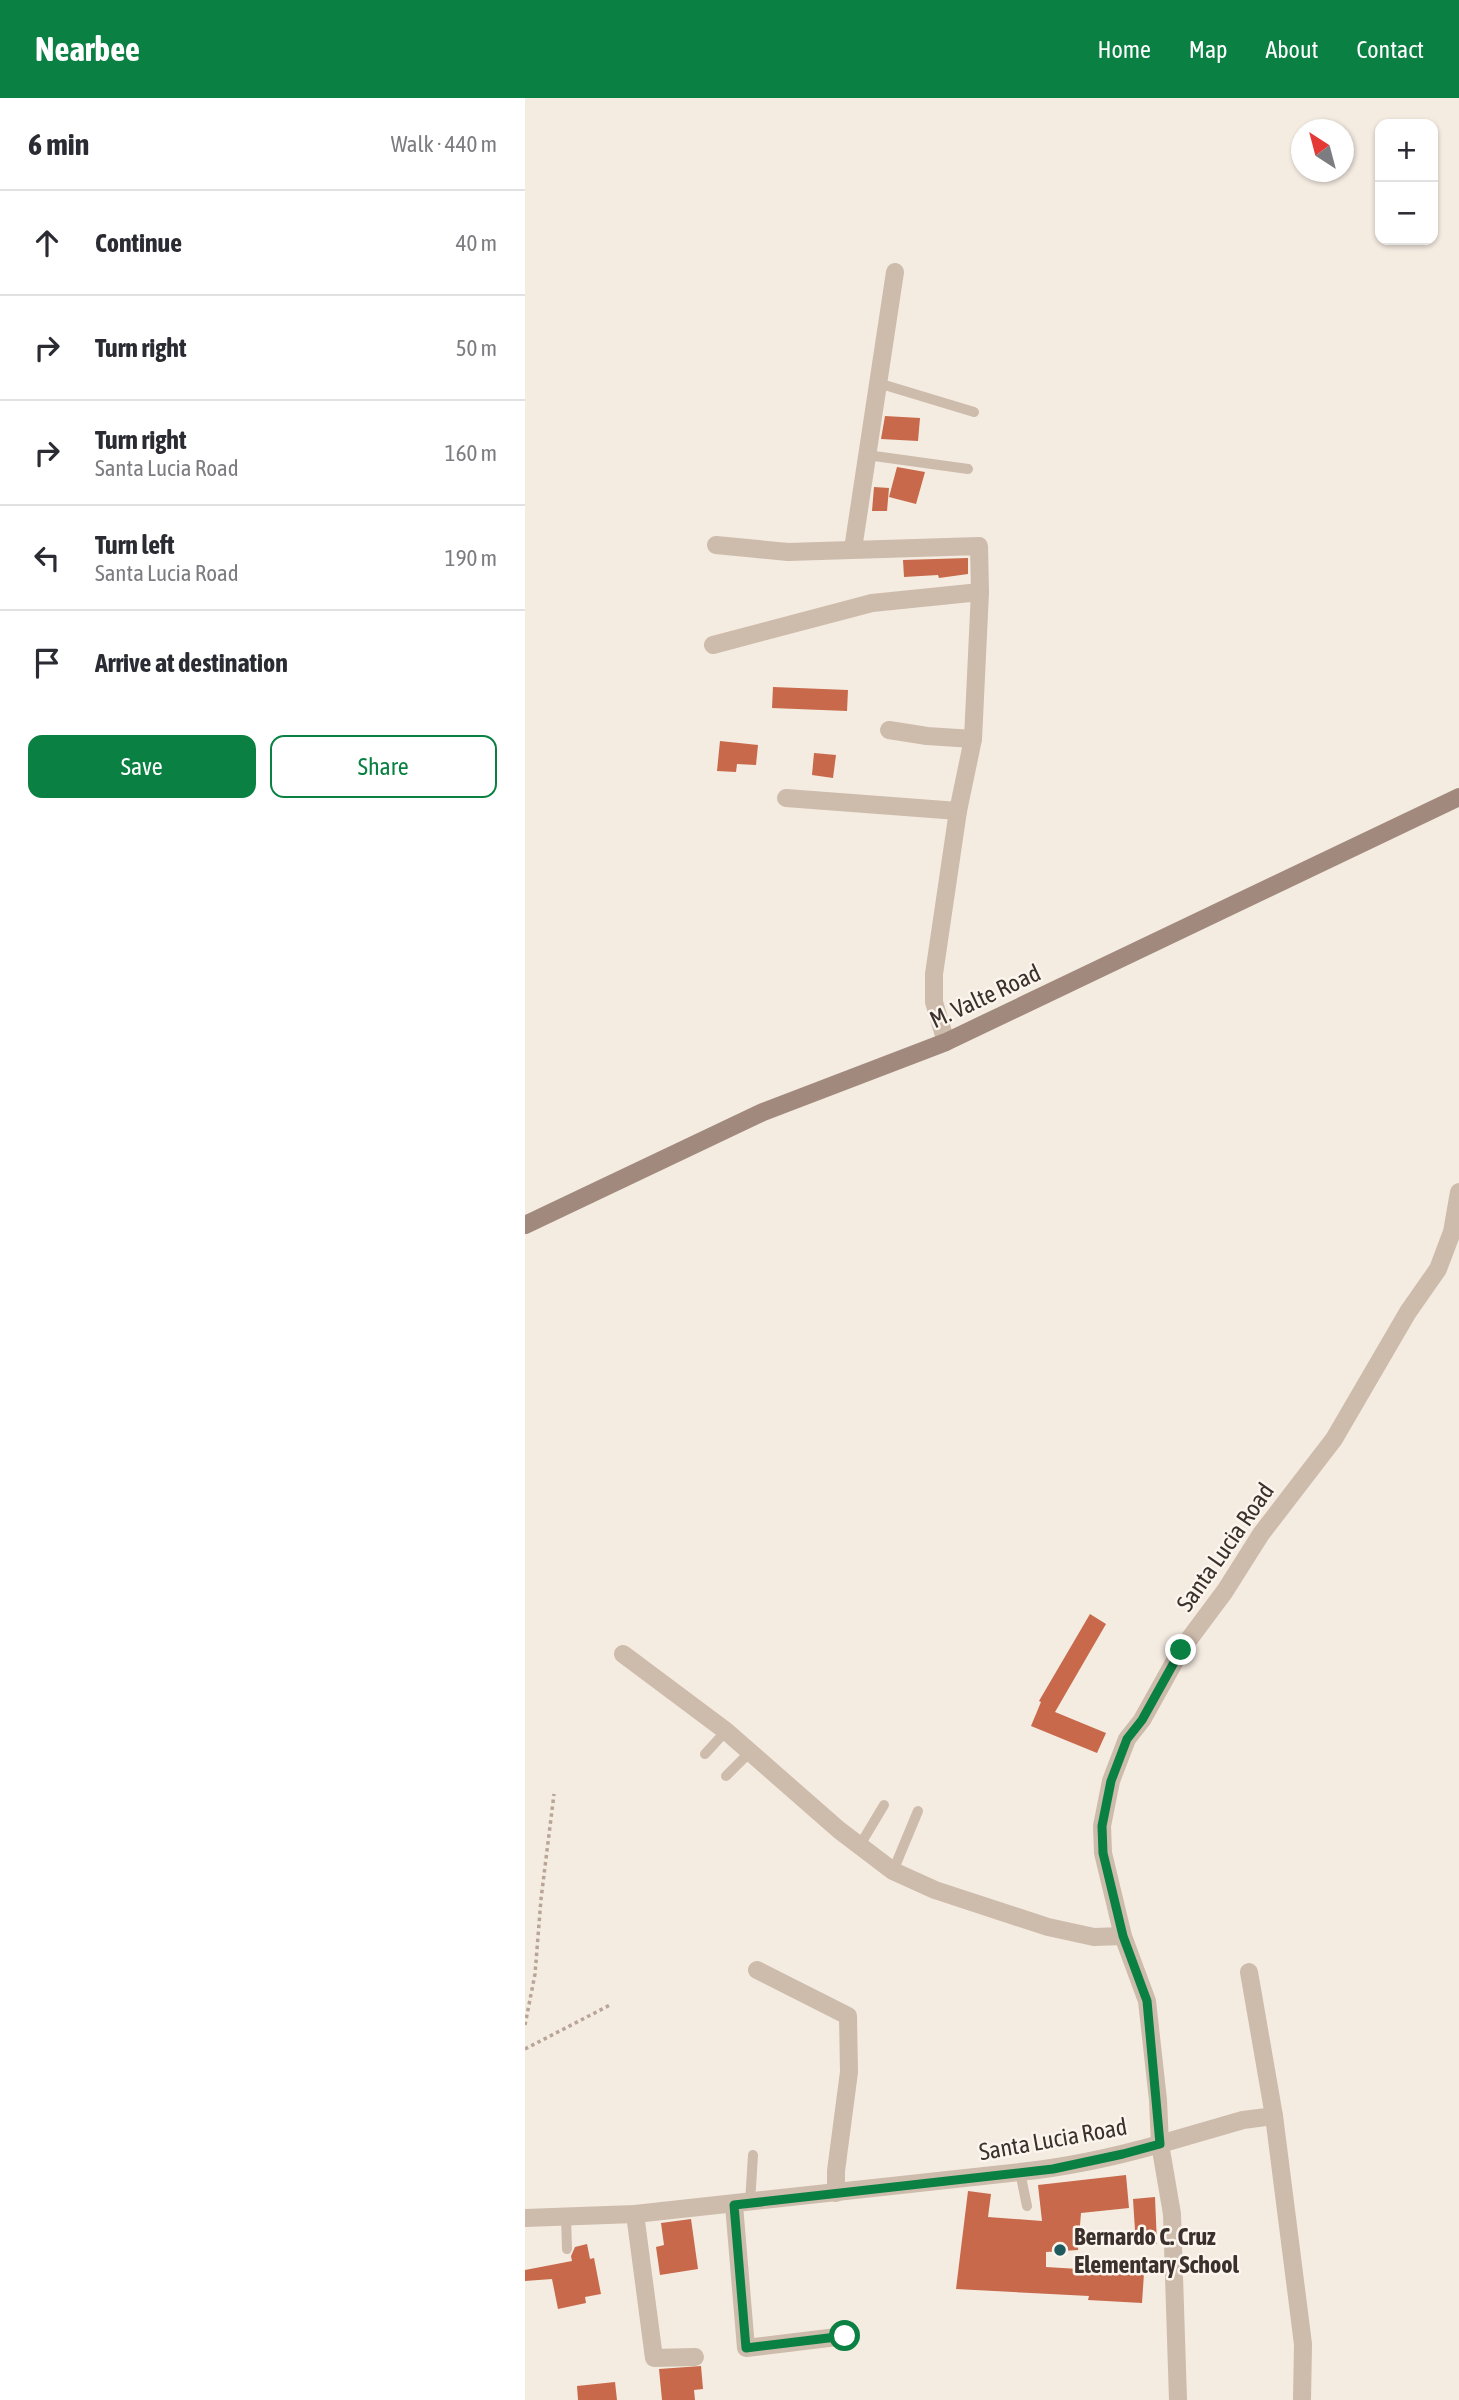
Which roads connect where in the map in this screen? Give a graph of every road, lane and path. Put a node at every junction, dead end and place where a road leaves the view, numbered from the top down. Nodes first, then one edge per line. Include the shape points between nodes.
1 (895, 272) dead end
2 (878, 383) junction
3 (974, 412) dead end
4 (867, 455) junction
5 (968, 469) dead end
6 (716, 545) dead end
7 (853, 549) junction
8 (980, 592) junction
9 (713, 645) dead end
10 (888, 730) dead end
11 (973, 739) junction
12 (1459, 797) edge
13 (786, 798) dead end
14 (958, 811) junction
15 (946, 1042) junction
16 (1459, 1192) edge
17 (525, 1225) edge
18 (623, 1654) dead end
19 (726, 1731) junction
20 (750, 1752) junction
21 (705, 1754) dead end
22 (726, 1776) dead end
23 (554, 1794) dead end
24 (884, 1805) dead end
25 (919, 1811) dead end
26 (860, 1845) junction
27 (893, 1871) junction
28 (1123, 1936) junction
29 (757, 1970) dead end
30 (1249, 1972) dead end
31 (610, 2005) dead end
32 (525, 2025) edge
33 (525, 2049) edge
34 (1274, 2116) junction
35 (1160, 2144) junction
36 (753, 2155) dead end
37 (1020, 2172) junction
38 (836, 2193) junction
39 (742, 2204) junction
40 (1027, 2206) dead end
41 (635, 2214) junction
42 (566, 2216) junction
43 (525, 2218) edge
44 (567, 2249) dead end
45 (845, 2336) dead end
46 (695, 2357) dead end
47 (1178, 2400) edge
48 (1302, 2400) edge

1 - 2 street
2 - 3 lane
2 - 4 street
4 - 5 lane
4 - 7 street
6 - 7 street via 788,552
7 - 8 street via 979,546
8 - 9 street via 872,603
8 - 11 street
10 - 11 street
11 - 14 street
12 - 15 main road, M. Valte Road
13 - 14 street
14 - 15 street via 934,974 934,1002
15 - 17 main road, M. Valte Road via 763,1112
16 - 28 street, Santa Lucia Road via 1438,1269 1334,1439 1261,1534 1127,1739 1111,1781 1102,1826 1103,1853
18 - 19 street
19 - 20 street
19 - 21 lane
20 - 22 lane
20 - 26 street
23 - 32 path via 535,1974
24 - 26 lane
25 - 27 lane
26 - 27 street
27 - 28 street via 935,1890 1048,1927 1094,1937
28 - 35 street, Santa Lucia Road via 1147,2001
29 - 38 street via 848,2016 849,2072
30 - 34 street
31 - 33 path
34 - 35 street via 1243,2120
34 - 48 street via 1303,2344
35 - 37 street, Santa Lucia Road
35 - 47 street via 1173,2214
36 - 39 lane
37 - 38 street, Santa Lucia Road
37 - 40 lane
38 - 39 street, Santa Lucia Road
39 - 41 street, Santa Lucia Road
39 - 45 street via 746,2348
41 - 42 street, Santa Lucia Road
41 - 46 street via 654,2358
42 - 43 street, Santa Lucia Road
42 - 44 lane

